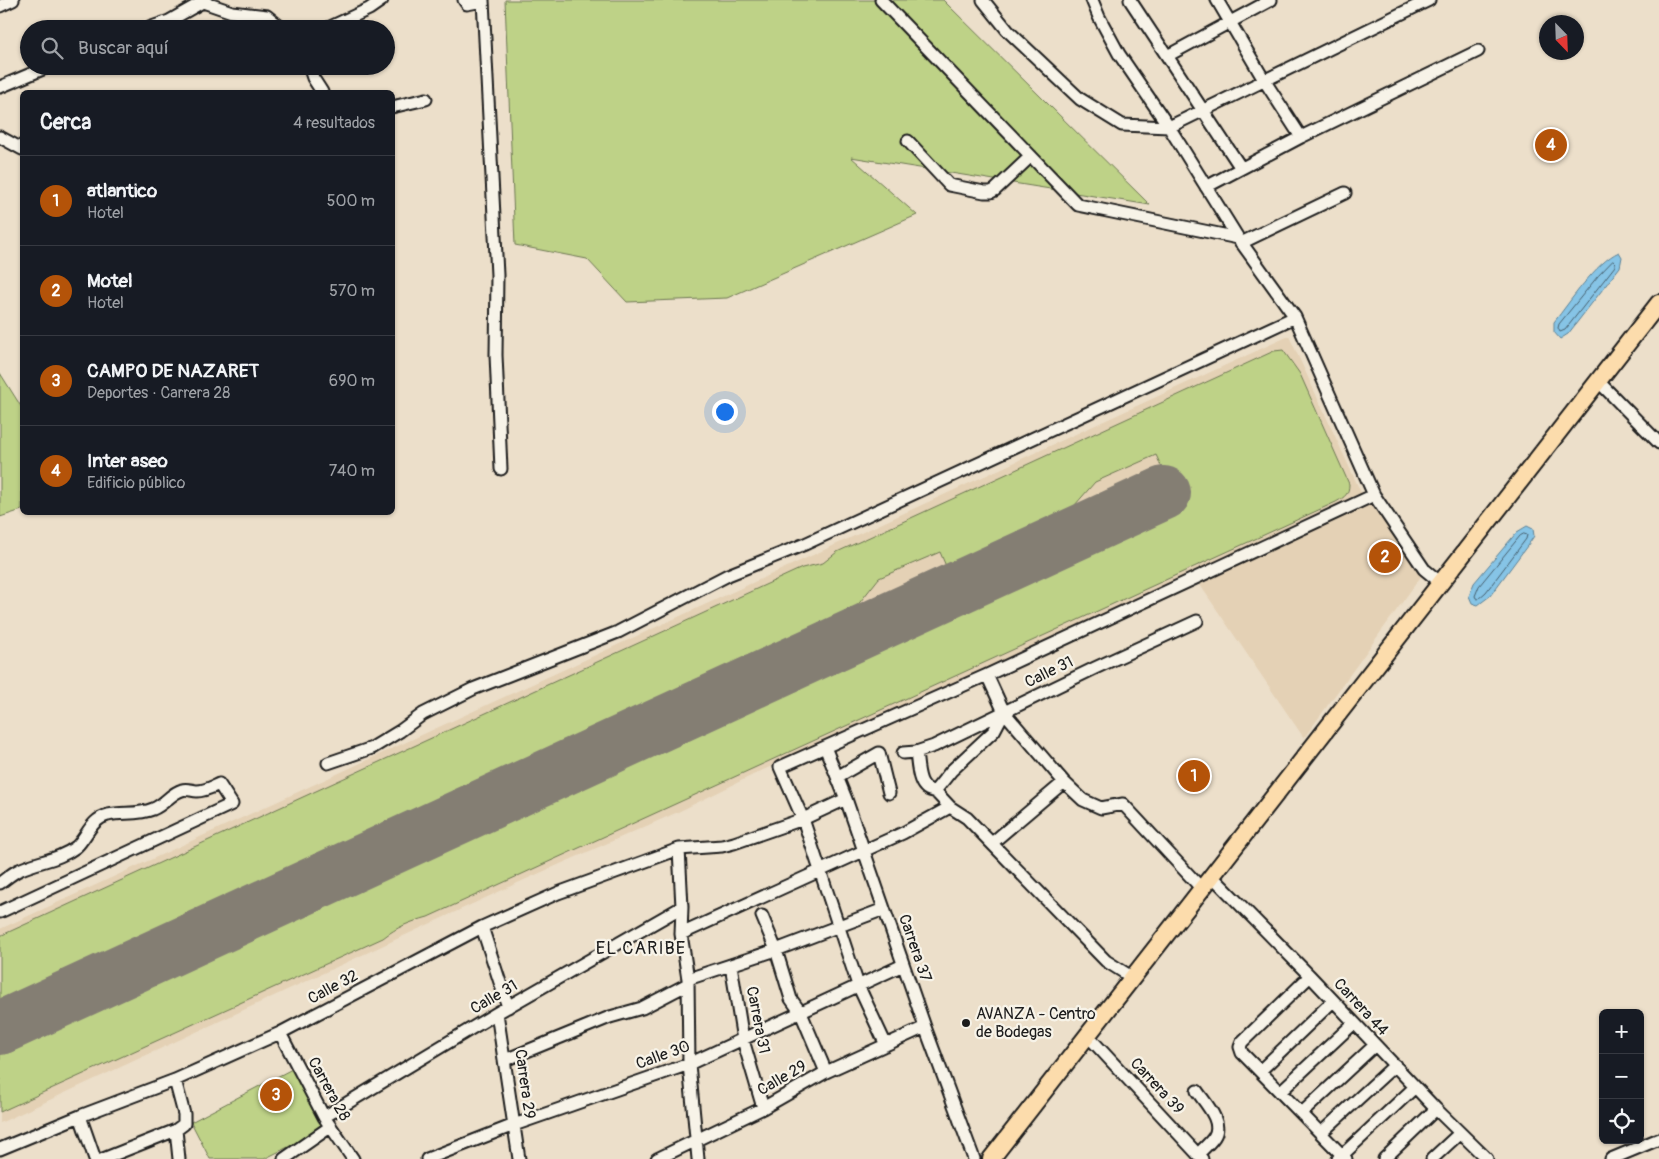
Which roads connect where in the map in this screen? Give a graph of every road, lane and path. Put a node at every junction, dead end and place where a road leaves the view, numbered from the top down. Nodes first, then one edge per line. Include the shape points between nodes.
1 (13, 0) edge
2 (382, 0) edge
3 (464, 0) edge
4 (483, 0) edge
5 (881, 0) edge
6 (982, 0) edge
7 (1092, 0) edge
8 (1130, 0) edge
9 (1217, 0) edge
10 (1271, 0) edge
11 (1429, 0) edge
12 (205, 1) edge
13 (0, 6) edge
14 (171, 20) edge
15 (273, 20) edge
16 (345, 20) edge
17 (1230, 23) junction
18 (1478, 51) dead end
19 (1167, 56) junction
20 (29, 75) edge
21 (312, 75) edge
22 (1264, 80) junction
23 (0, 87) edge
24 (321, 90) edge
25 (426, 99) dead end
26 (395, 106) edge
27 (1202, 111) junction
28 (1169, 127) junction
29 (1301, 136) junction
30 (0, 137) edge
31 (908, 141) dead end
32 (20, 148) edge
33 (1031, 156) junction
34 (1241, 168) junction
35 (1206, 187) junction
36 (1345, 193) dead end
37 (1239, 241) junction
38 (1659, 303) edge
39 (1295, 317) junction
40 (1598, 381) junction
41 (1659, 443) edge
42 (501, 469) dead end
43 (1374, 495) junction
44 (1441, 583) junction
45 (1197, 621) dead end
46 (987, 675) junction
47 (1004, 712) junction
48 (825, 747) junction
49 (916, 752) junction
50 (903, 753) dead end
51 (328, 763) dead end
52 (837, 776) junction
53 (1064, 782) junction
54 (935, 792) junction
55 (890, 793) dead end
56 (846, 799) junction
57 (950, 807) junction
58 (803, 820) junction
59 (992, 843) junction
60 (678, 850) junction
61 (863, 852) junction
62 (821, 871) junction
63 (1212, 876) junction
64 (0, 883) edge
65 (1202, 889) junction
66 (682, 907) junction
67 (884, 909) junction
68 (0, 912) edge
69 (762, 916) dead end
70 (482, 927) junction
71 (840, 927) junction
72 (682, 934) junction
73 (776, 950) junction
74 (731, 965) junction
75 (903, 965) junction
76 (1310, 976) junction
77 (1133, 978) junction
78 (688, 982) junction
79 (858, 985) junction
80 (1333, 1000) junction
81 (508, 1007) junction
82 (497, 1013) junction
83 (801, 1013) junction
84 (1354, 1023) junction
85 (925, 1027) junction
86 (280, 1033) junction
87 (1088, 1036) junction
88 (743, 1040) junction
89 (886, 1045) junction
90 (1375, 1045) junction
91 (505, 1060) junction
92 (689, 1064) junction
93 (1394, 1065) junction
94 (1260, 1070) junction
95 (826, 1072) junction
96 (175, 1080) junction
97 (1415, 1087) junction
98 (1196, 1091) dead end
99 (1280, 1092) junction
100 (763, 1108) junction
101 (1436, 1109) junction
102 (1302, 1113) junction
103 (80, 1116) junction
104 (327, 1122) junction
105 (514, 1125) junction
106 (180, 1127) junction
107 (1321, 1133) junction
108 (1460, 1133) junction
109 (1659, 1139) edge
110 (696, 1140) junction
111 (0, 1149) edge
112 (0, 1153) edge
113 (450, 1155) edge
114 (1200, 1157) edge
115 (1342, 1158) edge
116 (2, 1159) edge
117 (95, 1159) edge
118 (104, 1159) edge
119 (179, 1159) edge
120 (284, 1159) edge
121 (353, 1159) edge
122 (427, 1159) edge
123 (519, 1159) edge
124 (657, 1159) edge
125 (698, 1159) edge
126 (974, 1159) edge
127 (991, 1159) edge
128 (1384, 1159) edge
129 (1432, 1159) edge
130 (1487, 1159) edge
131 (1611, 1159) edge

1 - 13 street
2 - 16 street
3 - 4 street via 467,4
4 - 42 street via 497,275 496,355
5 - 33 street
6 - 28 street via 1008,31 1080,99 1122,125
7 - 28 street via 1119,54
8 - 19 street
9 - 17 street
10 - 17 street
11 - 22 street
12 - 14 street
12 - 15 street via 232,12 268,16
17 - 19 street
17 - 22 street
18 - 29 street
19 - 27 street
20 - 23 street
21 - 24 street
22 - 27 street
22 - 29 street
25 - 26 street
27 - 28 street
27 - 34 street
28 - 35 street
29 - 34 street
30 - 32 street
31 - 33 street via 949,185 984,192 995,190
33 - 37 street via 1078,204
34 - 35 street
35 - 37 street
36 - 37 street
37 - 39 street
38 - 40 highway
39 - 43 street
39 - 51 street via 805,544 728,575 618,632 473,689 423,714 372,748
40 - 41 street
40 - 44 highway
43 - 44 street via 1424,569
43 - 46 street
44 - 63 highway
45 - 47 street, Calle 31
46 - 47 street
46 - 48 street
47 - 49 street, Calle 31
47 - 53 street
47 - 54 street via 994,731 951,771
48 - 52 street, Carrera 37
48 - 58 street via 780,767
49 - 50 street, Calle 31
49 - 54 street via 921,781 925,788
52 - 55 street via 879,753
52 - 56 street, Carrera 37
53 - 59 street
53 - 65 street via 1083,800 1101,808 1123,804
54 - 57 street
56 - 58 street, Calle 32
56 - 61 street, Carrera 37
57 - 59 street via 967,818
57 - 61 street
58 - 60 street, Calle 32 via 722,846
58 - 62 street
59 - 77 street via 1106,961
60 - 66 street
60 - 70 street, Calle 32 via 558,893
61 - 62 street
61 - 67 street, Carrera 37
62 - 71 street
62 - 72 street
63 - 65 highway
63 - 76 street, Carrera 44
64 - 68 street via 16,870 58,858 77,846 95,821 106,815 155,809 184,789 198,791 219,784 232,804
65 - 77 highway
66 - 72 street
66 - 81 street, Calle 31
67 - 71 street
67 - 75 street, Carrera 37
69 - 73 street
70 - 81 street
70 - 86 street, Calle 32
71 - 73 street
71 - 79 street
72 - 78 street
73 - 74 street
73 - 83 street via 791,999
74 - 78 street
74 - 88 street, Carrera 31
75 - 79 street, Calle 30
75 - 85 street, Carrera 37
76 - 80 street, Carrera 44
76 - 94 street via 1242,1042 1242,1053
77 - 87 highway
78 - 91 street via 642,1008 610,1017
78 - 92 street
79 - 83 street, Calle 30
79 - 89 street
80 - 84 street, Carrera 44
80 - 94 street
81 - 82 street, Calle 31
82 - 91 street, Carrera 29
82 - 104 street, Calle 31
83 - 88 street, Calle 30
83 - 95 street
84 - 90 street, Carrera 44
84 - 99 street
85 - 89 street, Calle 29
85 - 126 street, Carrera 37
86 - 96 street, Calle 32
86 - 104 street, Carrera 28
87 - 114 street, Carrera 39
87 - 127 highway
88 - 92 street, Calle 30
88 - 100 street, Carrera 31
89 - 95 street, Calle 29
90 - 93 street, Carrera 44
90 - 102 street
91 - 105 street, Carrera 29
92 - 105 street, Calle 30
92 - 110 street
93 - 97 street, Carrera 44
93 - 107 street
94 - 99 street
95 - 100 street, Calle 29
96 - 103 street, Calle 32
96 - 106 street via 184,1114
97 - 101 street, Carrera 44
97 - 115 street
98 - 114 street via 1217,1123 1216,1135
99 - 102 street
100 - 110 street, Calle 29
101 - 108 street, Carrera 44
101 - 128 street
102 - 107 street
103 - 111 street, Calle 32
103 - 117 street
104 - 120 street, Calle 31
104 - 121 street, Carrera 28
105 - 113 street, Calle 30
105 - 123 street, Carrera 29
106 - 118 street
106 - 119 street
107 - 115 street
108 - 129 street
108 - 130 street, Carrera 44
109 - 131 street
110 - 124 street, Calle 29
110 - 125 street
112 - 116 street
113 - 122 street, Calle 30

